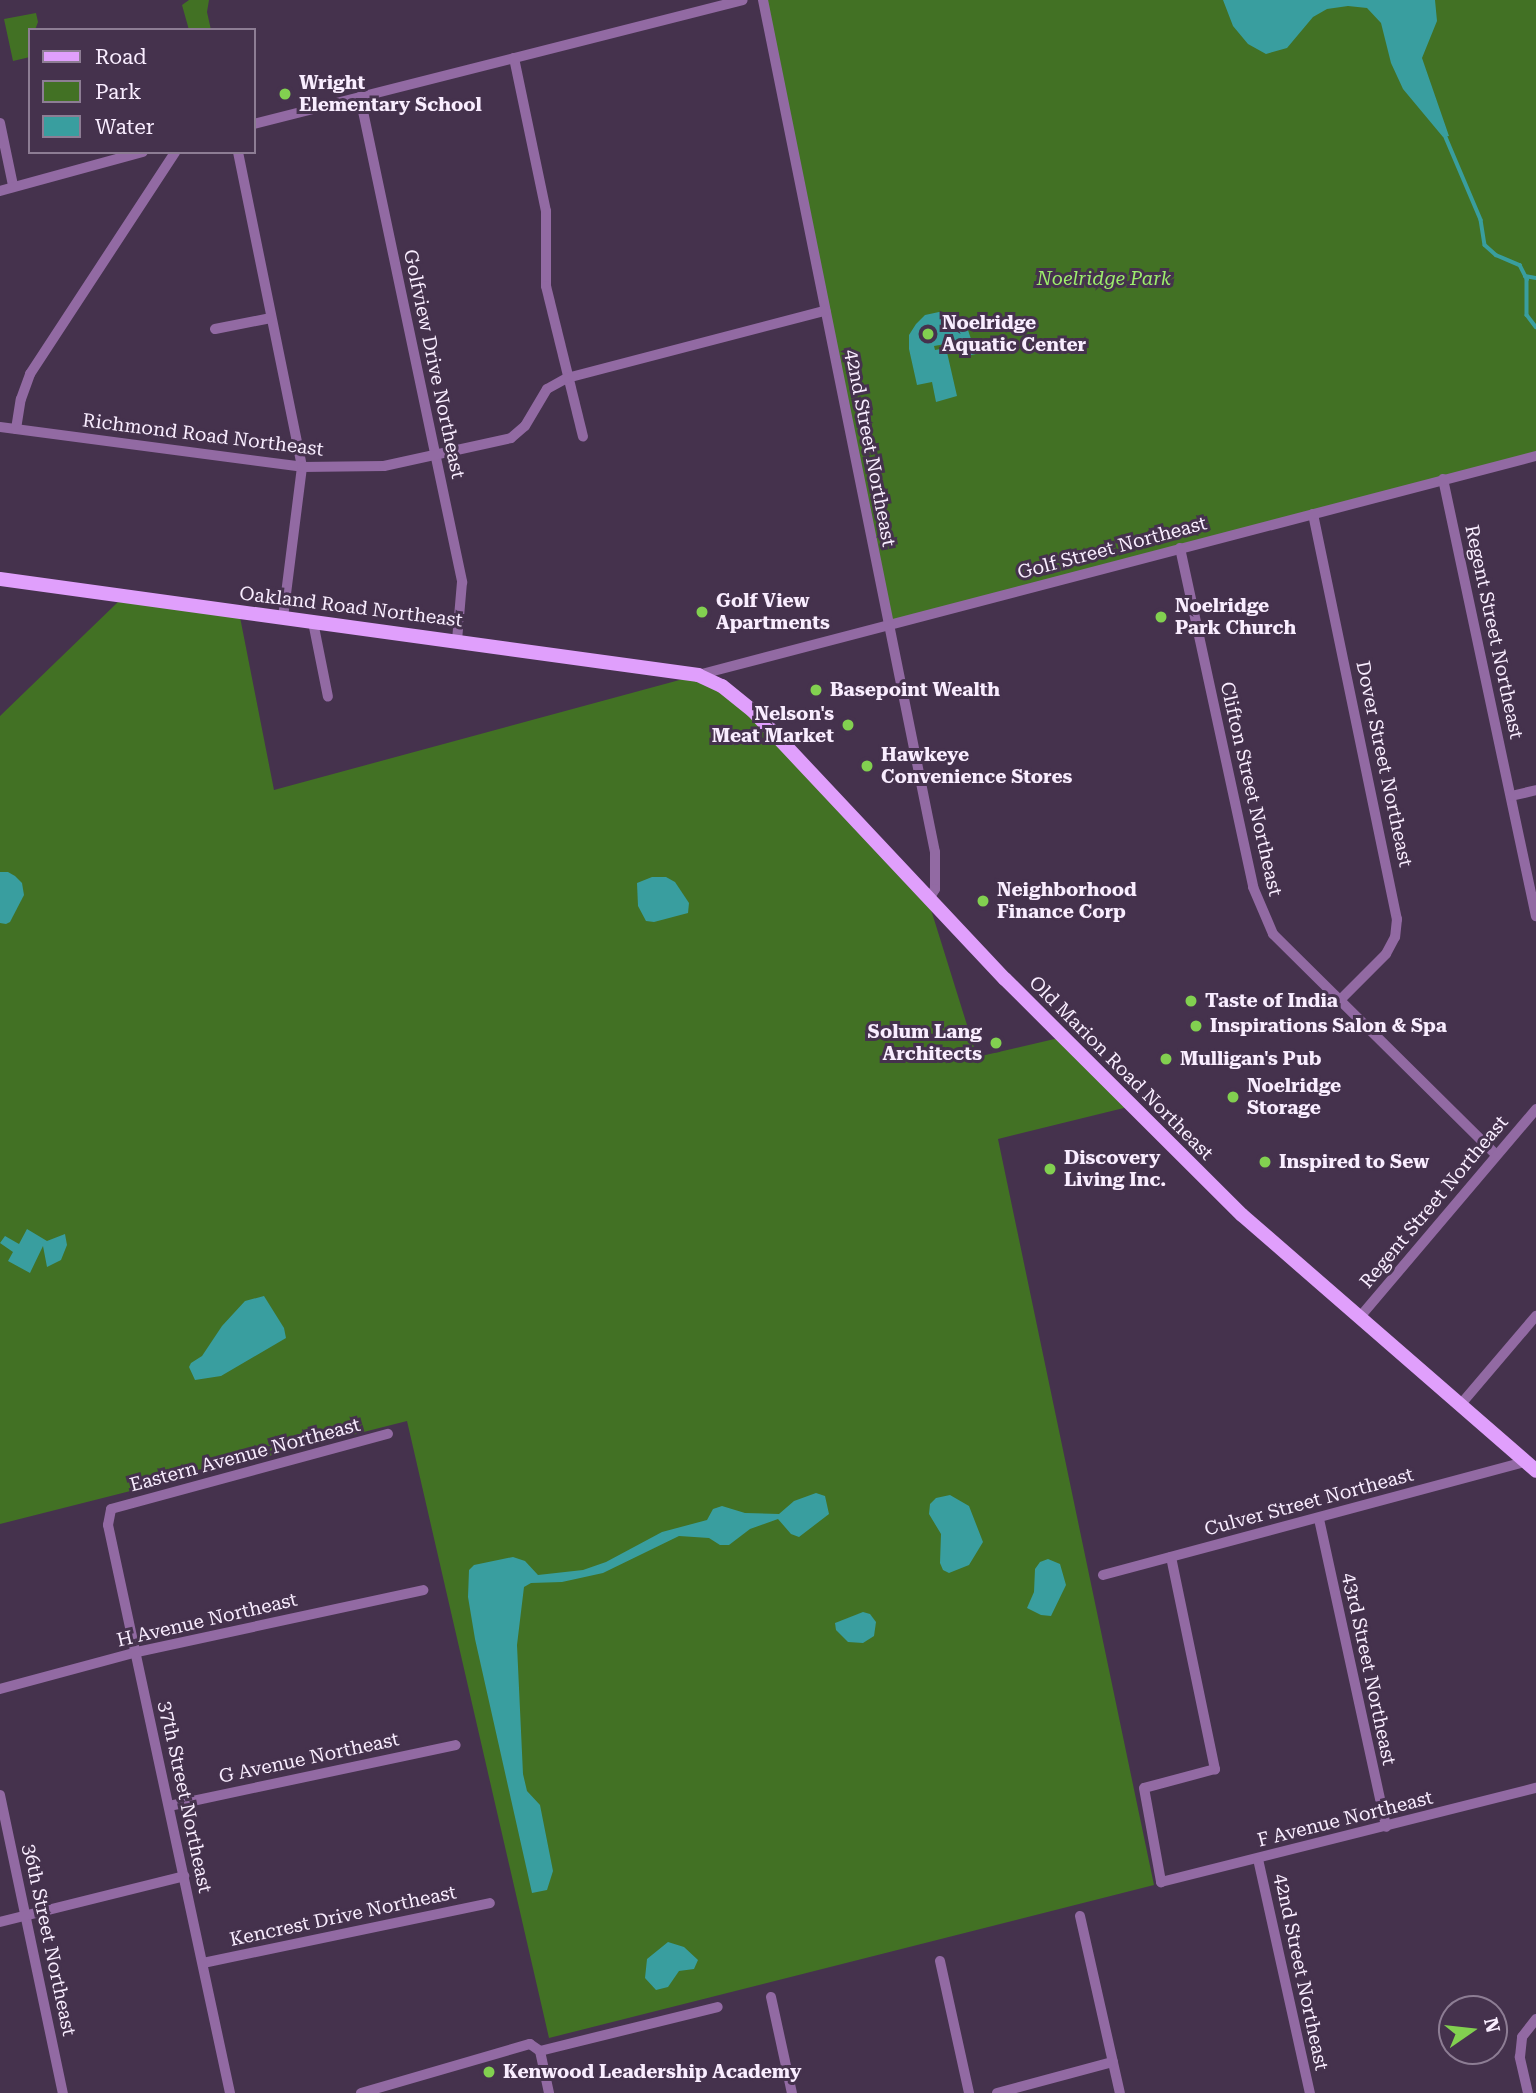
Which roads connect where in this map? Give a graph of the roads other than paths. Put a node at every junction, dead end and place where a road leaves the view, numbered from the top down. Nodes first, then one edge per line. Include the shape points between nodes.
1 (743, 0) edge
2 (763, 0) edge
3 (514, 58) junction
4 (360, 97) junction
5 (0, 123) edge
6 (256, 123) edge
7 (135, 154) edge
8 (174, 154) edge
9 (238, 154) edge
10 (13, 185) junction
11 (0, 191) edge
12 (825, 311) junction
13 (271, 318) junction
14 (215, 329) dead end
15 (568, 378) junction
16 (0, 427) edge
17 (16, 429) junction
18 (583, 437) dead end
19 (435, 456) junction
20 (1536, 456) edge
21 (302, 467) junction
22 (1443, 479) junction
23 (1313, 514) junction
24 (1180, 548) junction
25 (0, 579) edge
26 (283, 618) junction
27 (313, 622) junction
28 (888, 625) junction
29 (457, 640) junction
30 (698, 675) junction
31 (328, 697) dead end
32 (1536, 790) edge
33 (1511, 796) junction
34 (928, 900) junction
35 (1536, 916) edge
36 (1339, 1001) junction
37 (1536, 1109) edge
38 (1496, 1155) junction
39 (1536, 1316) edge
40 (1359, 1318) junction
41 (1461, 1404) junction
42 (388, 1434) dead end
43 (1530, 1467) edge
44 (111, 1509) joint
45 (1319, 1519) junction
46 (1171, 1557) junction
47 (1103, 1575) dead end
48 (423, 1590) dead end
49 (137, 1653) junction
50 (0, 1689) edge
51 (456, 1745) dead end
52 (1536, 1788) edge
53 (0, 1794) edge
54 (169, 1806) junction
55 (1386, 1827) junction
56 (1258, 1859) junction
57 (184, 1876) junction
58 (490, 1903) dead end
59 (26, 1916) junction
60 (1080, 1916) dead end
61 (0, 1922) edge
62 (940, 1961) dead end
63 (204, 1963) junction
64 (771, 1997) dead end
65 (718, 2007) dead end
66 (1536, 2019) edge
67 (540, 2051) junction
68 (1113, 2062) junction
69 (63, 2093) edge
70 (230, 2093) edge
71 (361, 2093) edge
72 (549, 2093) edge
73 (792, 2093) edge
74 (969, 2093) edge
75 (997, 2093) edge
76 (1120, 2093) edge
77 (1310, 2093) edge
78 (1528, 2093) edge

1 - 3 street
2 - 12 street, 42nd Street Northeast
3 - 4 street
3 - 15 street via 546,211 546,286
4 - 6 street
4 - 19 street, Golfview Drive Northeast
5 - 10 street
7 - 10 street
8 - 17 street via 30,374
9 - 13 street
10 - 11 street
12 - 15 street, Richmond Road Northeast
12 - 28 street, 42nd Street Northeast
13 - 14 street
13 - 21 street
15 - 18 street
15 - 19 street, Richmond Road Northeast via 547,389 525,426 511,438
16 - 17 street, Richmond Road Northeast
17 - 21 street, Richmond Road Northeast
19 - 21 street, Richmond Road Northeast via 384,466
19 - 29 street, Golfview Drive Northeast via 462,582
20 - 22 street, Golf Street Northeast
21 - 26 street
22 - 23 street, Golf Street Northeast
22 - 33 street, Regent Street Northeast
23 - 24 street, Golf Street Northeast
23 - 36 street, Dover Street Northeast via 1397,919 1386,954
24 - 28 street, Golf Street Northeast
24 - 36 street, Clifton Street Northeast via 1261,910 1273,934
25 - 26 main road, Oakland Road Northeast
26 - 27 main road, Oakland Road Northeast
27 - 29 main road, Oakland Road Northeast
27 - 31 street
28 - 30 street, Golf Street Northeast
28 - 34 street, 42nd Street Northeast via 937,869 935,889
29 - 30 main road, Oakland Road Northeast
30 - 34 main road, Old Marion Road Northeast via 722,686 753,711
32 - 33 street
33 - 35 street, Regent Street Northeast
34 - 40 main road, Old Marion Road Northeast via 1242,1215
36 - 38 street, Clifton Street Northeast
37 - 38 street, Regent Street Northeast
38 - 40 street, Regent Street Northeast
39 - 41 street
40 - 41 main road, Old Marion Road Northeast
41 - 43 main road, Old Marion Road Northeast
42 - 44 street, Eastern Avenue Northeast
43 - 45 street, Culver Street Northeast
44 - 49 street, 37th Street Northeast via 108,1525
45 - 46 street, Culver Street Northeast
45 - 55 street, 43rd Street Northeast
46 - 47 street, Culver Street Northeast
46 - 56 street, F Avenue Northeast via 1216,1769 1144,1788 1161,1882
48 - 49 street, H Avenue Northeast
49 - 50 street, H Avenue Northeast
49 - 54 street, 37th Street Northeast
51 - 54 street, G Avenue Northeast
52 - 55 street, F Avenue Northeast
53 - 59 street, 36th Street Northeast
54 - 57 street, 37th Street Northeast
55 - 56 street, F Avenue Northeast
56 - 77 street, 42nd Street Northeast
57 - 59 street
57 - 63 street, 37th Street Northeast
58 - 63 street, Kencrest Drive Northeast
59 - 61 street
59 - 69 street, 36th Street Northeast
60 - 68 street
62 - 74 street
63 - 70 street, 37th Street Northeast
64 - 73 street
65 - 67 street
66 - 78 street via 1522,2037 1520,2057
67 - 71 street via 530,2044
67 - 72 street
68 - 75 street
68 - 76 street

